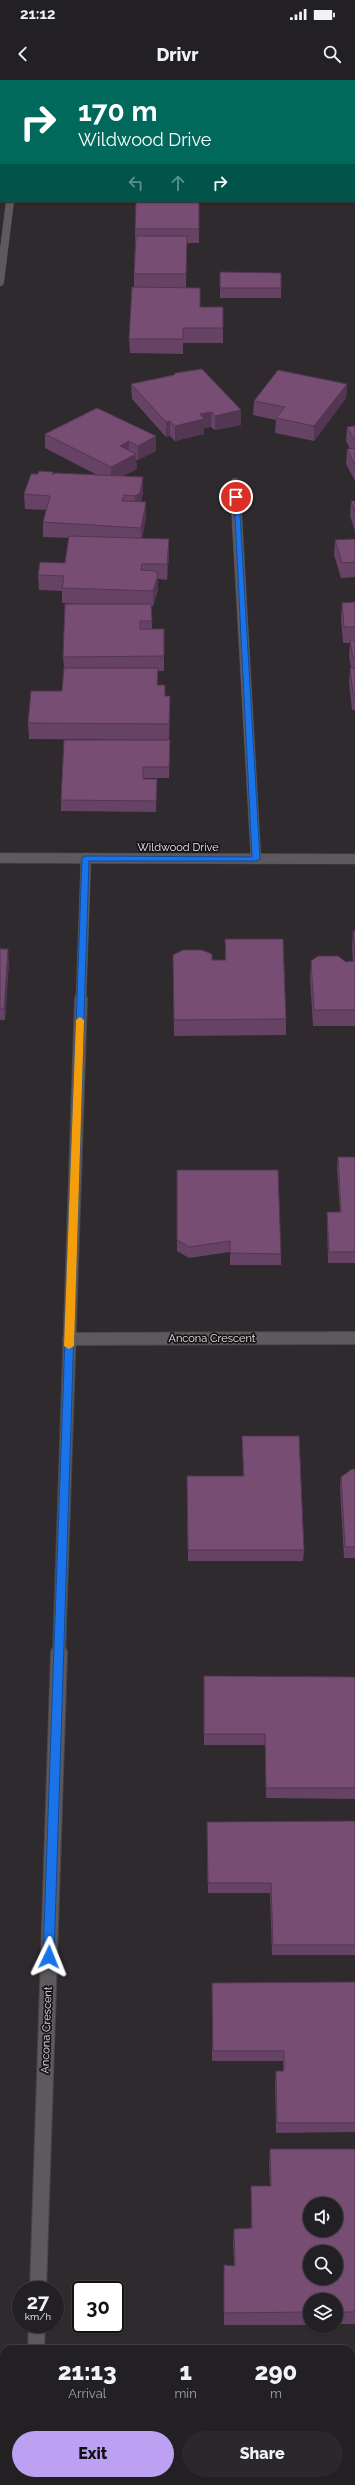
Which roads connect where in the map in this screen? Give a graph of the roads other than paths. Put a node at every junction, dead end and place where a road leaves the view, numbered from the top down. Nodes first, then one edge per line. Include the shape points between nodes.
1 (10, 202) edge
2 (0, 282) edge
3 (235, 482) dead end
4 (0, 858) edge
5 (86, 858) junction
6 (256, 859) junction
7 (355, 859) edge
8 (355, 1338) edge
9 (69, 1339) junction
10 (38, 2281) edge
11 (37, 2333) edge
12 (36, 2345) edge

1 - 2 street
3 - 6 street
4 - 5 street, Wildwood Drive
5 - 6 street, Wildwood Drive
5 - 9 street, Ancona Crescent
6 - 7 street, Wildwood Drive
8 - 9 street, Ancona Crescent
9 - 10 street, Ancona Crescent
11 - 12 street

